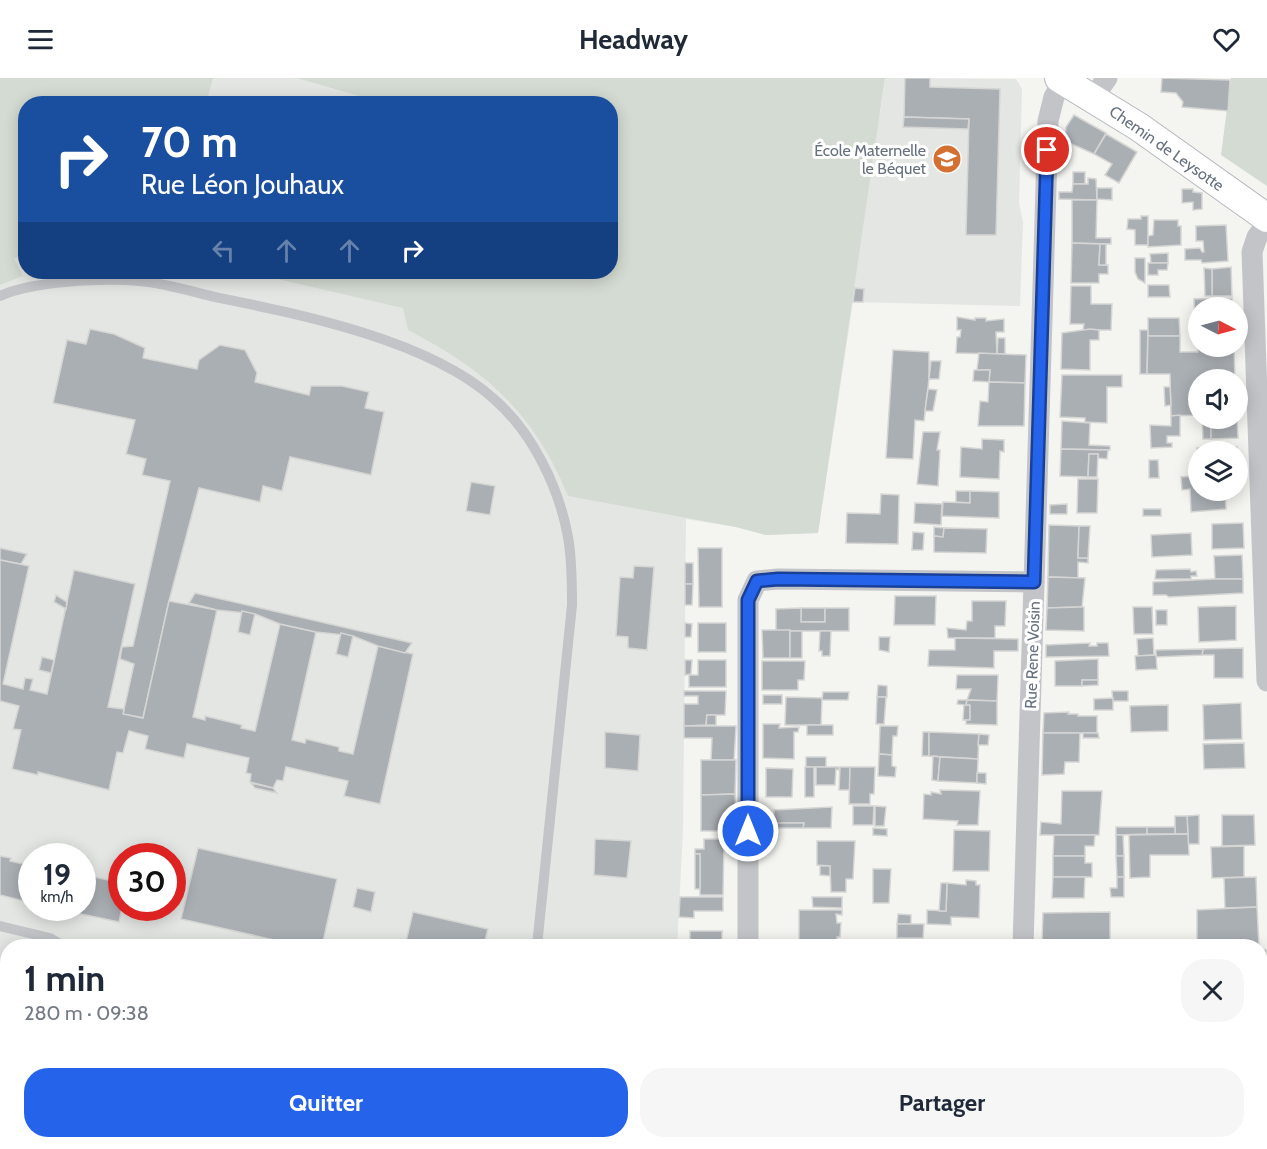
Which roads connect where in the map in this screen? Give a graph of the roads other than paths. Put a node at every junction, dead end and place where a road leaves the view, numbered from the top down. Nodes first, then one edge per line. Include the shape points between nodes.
1 (1062, 79) edge
2 (1100, 88) edge
3 (1267, 221) edge
4 (0, 296) edge
5 (1034, 582) junction
6 (1267, 681) edge
7 (0, 926) edge
8 (52, 939) edge
9 (538, 939) edge
10 (748, 939) edge
11 (1023, 939) edge

1 - 2 street, Chemin de Leysotte
1 - 5 street, Rue Rene Voisin via 1048,121
2 - 3 street, Chemin de Leysotte via 1168,147
3 - 6 street via 1252,252
4 - 9 lane via 37,286 140,281 344,326 468,378 516,422 551,482 568,536 572,567 572,605
5 - 10 street via 757,581 748,600
5 - 11 street, Rue Rene Voisin
7 - 8 lane

